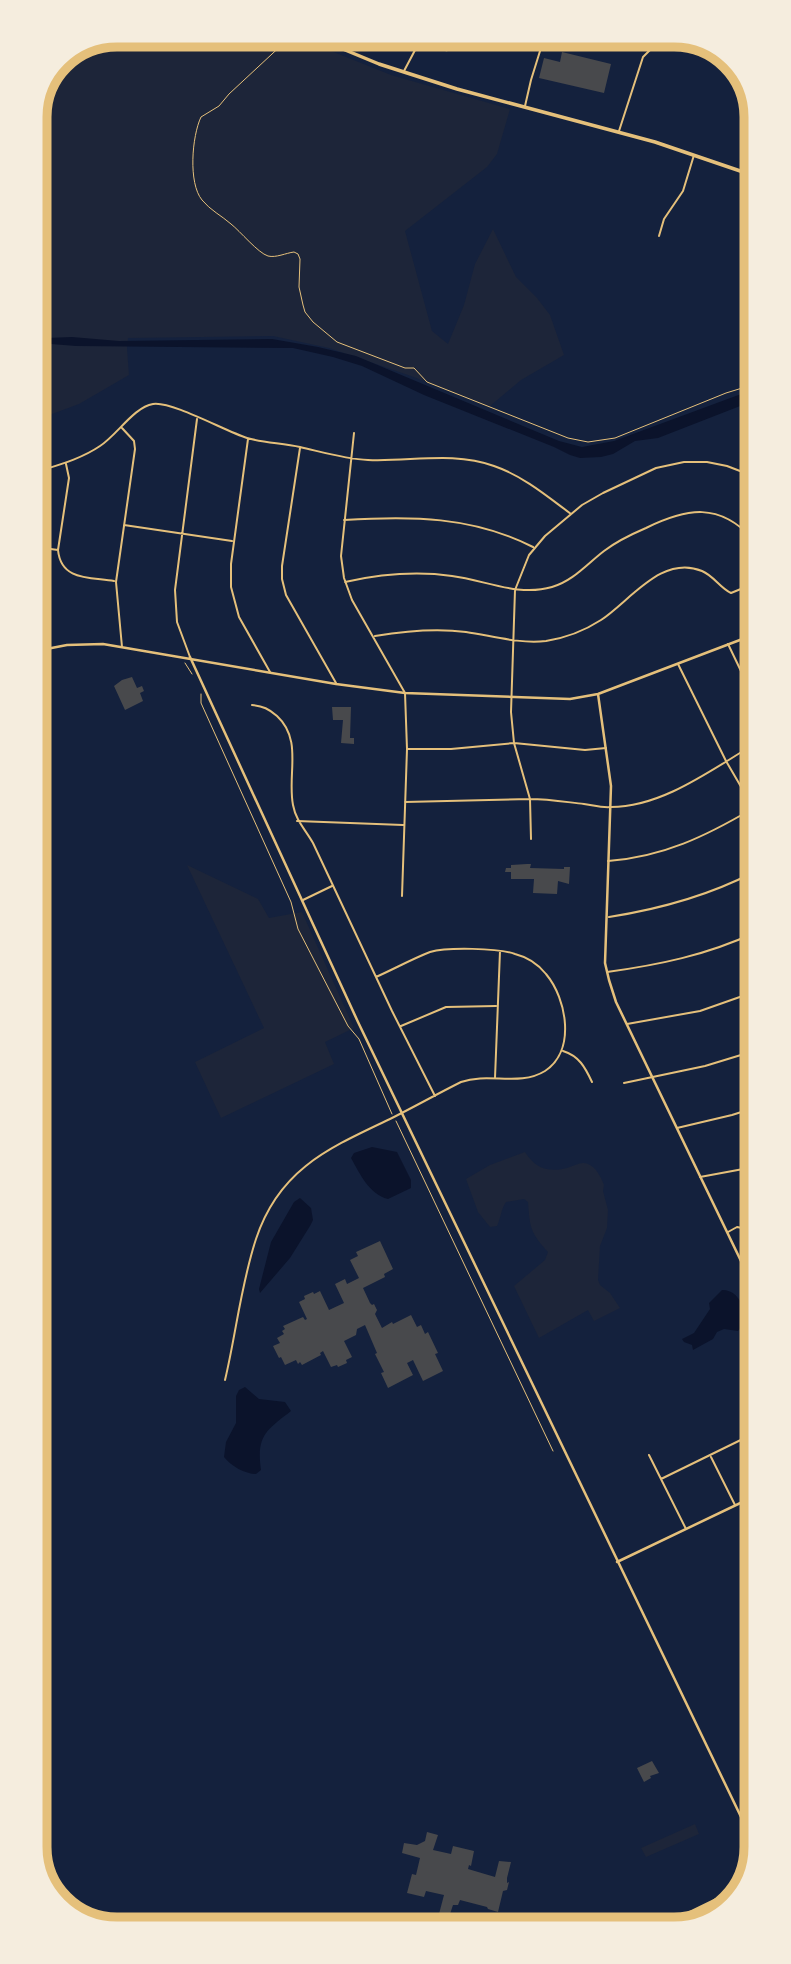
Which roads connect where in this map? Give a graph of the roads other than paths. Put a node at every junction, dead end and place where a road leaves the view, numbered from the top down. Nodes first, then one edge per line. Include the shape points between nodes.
1 (338, 47) edge
2 (417, 47) edge
3 (541, 47) edge
4 (656, 47) edge
5 (403, 72) junction
6 (525, 107) junction
7 (619, 132) junction
8 (694, 154) junction
9 (744, 172) edge
10 (659, 236) dead end
11 (197, 418) junction
12 (121, 428) junction
13 (354, 433) dead end
14 (248, 438) junction
15 (300, 447) junction
16 (353, 458) junction
17 (65, 463) junction
18 (47, 469) edge
19 (744, 473) edge
20 (571, 514) junction
21 (344, 520) junction
22 (124, 525) junction
23 (744, 531) edge
24 (183, 533) junction
25 (233, 541) junction
26 (47, 548) edge
27 (534, 548) junction
28 (58, 550) junction
29 (116, 582) junction
30 (345, 582) junction
31 (744, 588) edge
32 (515, 590) junction
33 (373, 636) junction
34 (744, 638) edge
35 (512, 640) junction
36 (728, 644) junction
37 (122, 647) junction
38 (47, 649) edge
39 (190, 657) junction
40 (677, 664) junction
41 (270, 672) junction
42 (744, 677) edge
43 (336, 684) junction
44 (405, 693) junction
45 (598, 694) junction
46 (511, 696) junction
47 (252, 705) dead end
48 (514, 743) junction
49 (607, 748) junction
50 (407, 749) junction
51 (744, 751) edge
52 (726, 761) junction
53 (744, 793) edge
54 (530, 799) junction
55 (404, 802) junction
56 (611, 807) junction
57 (744, 814) edge
58 (297, 821) junction
59 (404, 825) junction
60 (531, 839) dead end
61 (608, 861) junction
62 (744, 877) edge
63 (333, 886) junction
64 (402, 897) dead end
65 (302, 900) junction
66 (605, 917) junction
67 (744, 937) edge
68 (500, 950) junction
69 (607, 972) junction
70 (376, 977) junction
71 (744, 996) edge
72 (497, 1006) junction
73 (627, 1024) junction
74 (400, 1026) junction
75 (562, 1050) junction
76 (744, 1054) edge
77 (653, 1077) junction
78 (495, 1078) junction
79 (592, 1082) dead end
80 (624, 1083) dead end
81 (435, 1096) junction
82 (744, 1111) edge
83 (402, 1113) junction
84 (677, 1128) junction
85 (744, 1169) edge
86 (700, 1177) junction
87 (727, 1232) junction
88 (744, 1232) edge
89 (744, 1268) edge
90 (225, 1380) dead end
91 (744, 1438) edge
92 (649, 1455) dead end
93 (710, 1455) junction
94 (661, 1479) junction
95 (744, 1502) edge
96 (736, 1506) junction
97 (687, 1530) junction
98 (617, 1562) junction
99 (744, 1823) edge
100 (723, 1896) edge
101 (682, 1916) edge

1 - 5 main road
2 - 5 street
3 - 6 street
4 - 7 street via 643,57
5 - 6 main road
6 - 7 main road
7 - 8 main road
8 - 9 main road
8 - 10 street via 683,191 664,219
11 - 12 street via 154,404 138,410
11 - 14 street
11 - 24 street
12 - 17 street via 100,446
12 - 22 street via 131,436 135,449
13 - 16 street
14 - 15 street
14 - 25 street
15 - 16 street
15 - 43 street via 282,579 286,595
16 - 20 street via 454,458 483,463 520,478
16 - 21 street
17 - 18 street
17 - 28 street via 68,483
19 - 20 street via 713,463 672,464 603,493
20 - 27 street
21 - 27 street via 442,519 489,530
21 - 30 street via 341,556
22 - 24 street
22 - 29 street
23 - 32 street via 727,518 685,512 618,542 562,583 542,590
24 - 25 street
24 - 39 street via 175,603
25 - 41 street via 233,598
26 - 28 street
27 - 32 street
28 - 29 street via 61,564 70,573
29 - 37 street
30 - 32 street via 430,574
30 - 33 street
31 - 35 street via 731,593 702,571 673,568 584,629 548,640
32 - 35 street
33 - 35 street via 444,630
33 - 44 street
34 - 36 street
35 - 46 street
36 - 40 street
36 - 42 street
37 - 38 street via 84,644
37 - 39 street
39 - 41 street
39 - 65 street
40 - 45 street
40 - 52 street
41 - 43 street
43 - 44 street
44 - 46 street
44 - 50 street
45 - 46 street
45 - 49 street
46 - 48 street
47 - 58 street via 268,709 288,730
48 - 49 street
48 - 50 street
48 - 54 street
49 - 56 street
50 - 55 street
51 - 52 street
52 - 53 street
52 - 56 street via 653,799
54 - 55 street
54 - 56 street
54 - 60 street
55 - 59 street
56 - 61 street
57 - 61 street via 686,844
58 - 59 street
58 - 63 street
59 - 64 street
61 - 66 street
62 - 66 street via 678,903
63 - 65 street
63 - 70 street
65 - 83 street
66 - 69 street
67 - 69 street via 689,957
68 - 70 street via 438,950
68 - 72 street
68 - 75 street via 531,960 552,981 564,1017
69 - 73 street
70 - 74 street
71 - 73 street via 693,1013
72 - 74 street via 446,1007
72 - 78 street
73 - 77 street
74 - 81 street
75 - 78 street via 555,1062 538,1074
75 - 79 street via 581,1061
76 - 77 street
77 - 80 street
77 - 84 street
78 - 81 street via 468,1080
81 - 83 street
82 - 84 street
83 - 90 street via 315,1158 271,1206 252,1254
83 - 98 street
84 - 86 street
85 - 86 street
86 - 87 street
87 - 88 street via 737,1227
87 - 89 street
91 - 93 street
92 - 94 street
93 - 94 street
93 - 96 street
94 - 97 street
95 - 96 street
96 - 97 street
97 - 98 street
98 - 99 street
100 - 101 street

